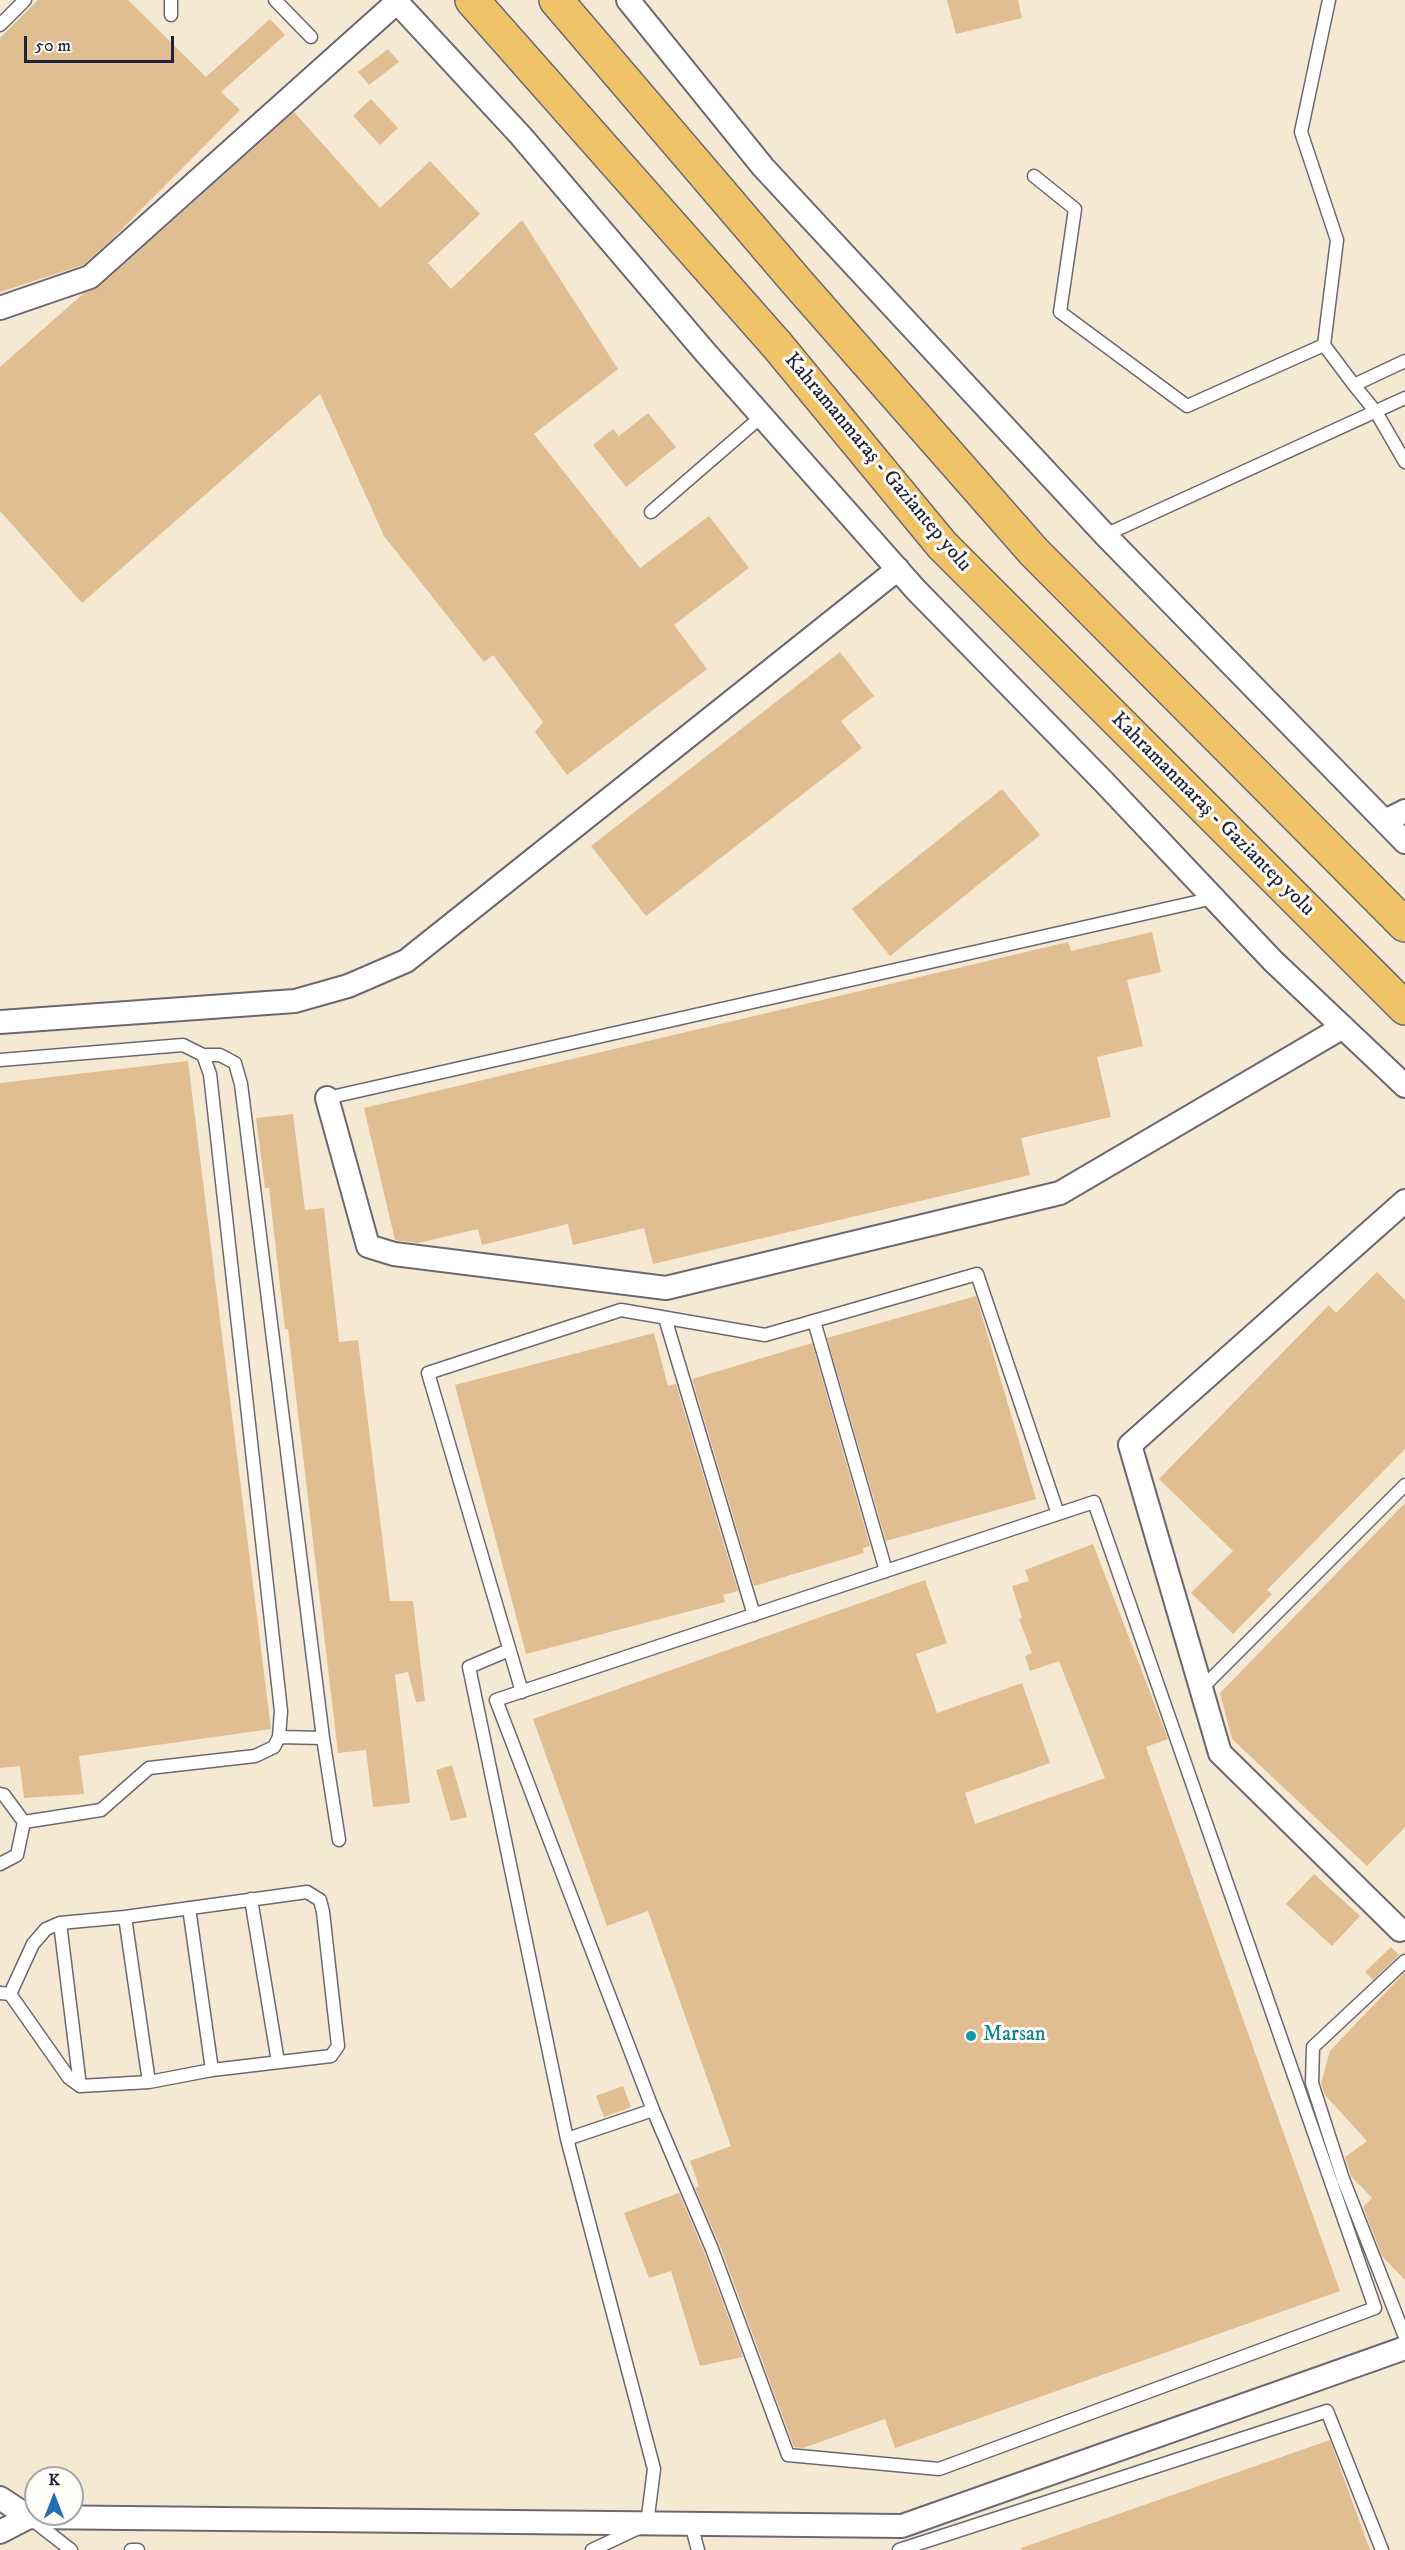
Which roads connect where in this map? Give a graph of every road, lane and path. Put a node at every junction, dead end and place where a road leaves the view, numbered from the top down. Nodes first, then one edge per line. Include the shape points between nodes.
1 (25, 0) edge
2 (171, 0) edge
3 (275, 0) edge
4 (472, 0) edge
5 (556, 0) edge
6 (628, 0) edge
7 (1329, 0) edge
8 (396, 1) edge
9 (171, 15) dead end
10 (0, 25) edge
11 (311, 37) dead end
12 (1034, 176) dead end
13 (0, 308) edge
14 (1324, 345) junction
15 (1405, 361) edge
16 (1354, 385) junction
17 (1405, 398) edge
18 (1376, 412) junction
19 (762, 416) junction
20 (1405, 462) edge
21 (651, 512) dead end
22 (1105, 535) junction
23 (898, 569) junction
24 (1395, 816) edge
25 (1405, 842) edge
26 (1214, 898) junction
27 (1405, 925) edge
28 (1405, 1008) edge
29 (0, 1022) edge
30 (1343, 1027) junction
31 (203, 1055) junction
32 (0, 1060) edge
33 (1405, 1086) edge
34 (327, 1098) joint
35 (1404, 1204) edge
36 (665, 1318) junction
37 (814, 1321) junction
38 (1405, 1485) edge
39 (1058, 1514) junction
40 (886, 1571) junction
41 (754, 1615) junction
42 (509, 1650) junction
43 (1201, 1689) junction
44 (522, 1692) junction
45 (279, 1737) junction
46 (323, 1738) junction
47 (0, 1794) edge
48 (24, 1822) junction
49 (339, 1840) dead end
50 (0, 1864) edge
51 (252, 1899) junction
52 (189, 1908) junction
53 (125, 1917) junction
54 (60, 1923) junction
55 (1403, 1928) edge
56 (1405, 1961) edge
57 (5, 1994) edge
58 (278, 2062) junction
59 (212, 2070) junction
60 (149, 2082) junction
61 (80, 2086) junction
62 (653, 2110) junction
63 (567, 2139) junction
64 (1405, 2337) edge
65 (1405, 2348) edge
66 (0, 2498) edge
67 (24, 2514) edge
68 (84, 2518) edge
69 (24, 2520) edge
70 (647, 2524) junction
71 (691, 2524) junction
72 (40, 2526) edge
73 (0, 2532) edge
74 (71, 2550) edge
75 (131, 2550) edge
76 (138, 2550) edge
77 (592, 2550) edge
78 (698, 2550) edge
79 (899, 2550) edge
80 (1382, 2550) edge

1 - 10 lane
2 - 9 lane
3 - 11 lane
4 - 28 highway, Kahramanmaraş - Gaziantep yolu via 777,345 942,544
5 - 27 highway via 1034,552
6 - 22 street via 763,166
7 - 14 lane via 1301,132 1337,240
8 - 13 street via 90,277
8 - 19 street via 521,136
12 - 14 lane via 1075,209 1060,312 1187,406
14 - 16 lane
15 - 16 lane
16 - 18 lane
17 - 18 lane
18 - 20 lane
18 - 22 lane
19 - 21 lane
19 - 23 street
22 - 24 street
23 - 26 street
23 - 29 street via 406,961 348,987 295,1001
24 - 25 street
26 - 30 street
26 - 34 lane
30 - 33 street
30 - 34 street via 1060,1193 666,1288 394,1254 368,1246
31 - 32 lane via 183,1045
31 - 45 lane via 212,1086 281,1711
31 - 46 lane via 220,1055 235,1063 241,1084
35 - 43 street via 1130,1445
36 - 37 lane via 765,1335
36 - 41 lane
36 - 42 lane via 621,1310 428,1373
37 - 39 lane via 977,1274
37 - 40 lane
38 - 43 lane
39 - 40 lane
39 - 62 lane via 1094,1502 1375,2308 939,2469 788,2455 712,2249
40 - 41 lane
41 - 44 lane
42 - 44 lane
42 - 63 lane via 468,1667
43 - 55 street via 1220,1753
44 - 62 lane via 496,1700
45 - 46 lane
45 - 48 lane via 274,1747 255,1756 149,1767 102,1810
46 - 49 lane
47 - 48 lane
48 - 50 lane via 18,1855
51 - 52 lane
51 - 58 lane
51 - 58 lane via 307,1892 320,1900 323,1912 338,2046 331,2056
52 - 53 lane
52 - 59 lane
53 - 54 lane
53 - 60 lane
54 - 57 lane via 46,1929 33,1944
54 - 61 lane
56 - 64 lane via 1313,2047 1312,2083 1343,2180
57 - 61 lane via 69,2078
58 - 59 lane
59 - 60 lane
60 - 61 lane
62 - 63 lane
63 - 70 lane via 654,2469
65 - 71 street via 902,2526
66 - 67 street
68 - 70 street
69 - 73 street
70 - 71 street
70 - 77 lane
71 - 78 lane
72 - 74 lane
75 - 76 lane
79 - 80 lane via 1327,2411

